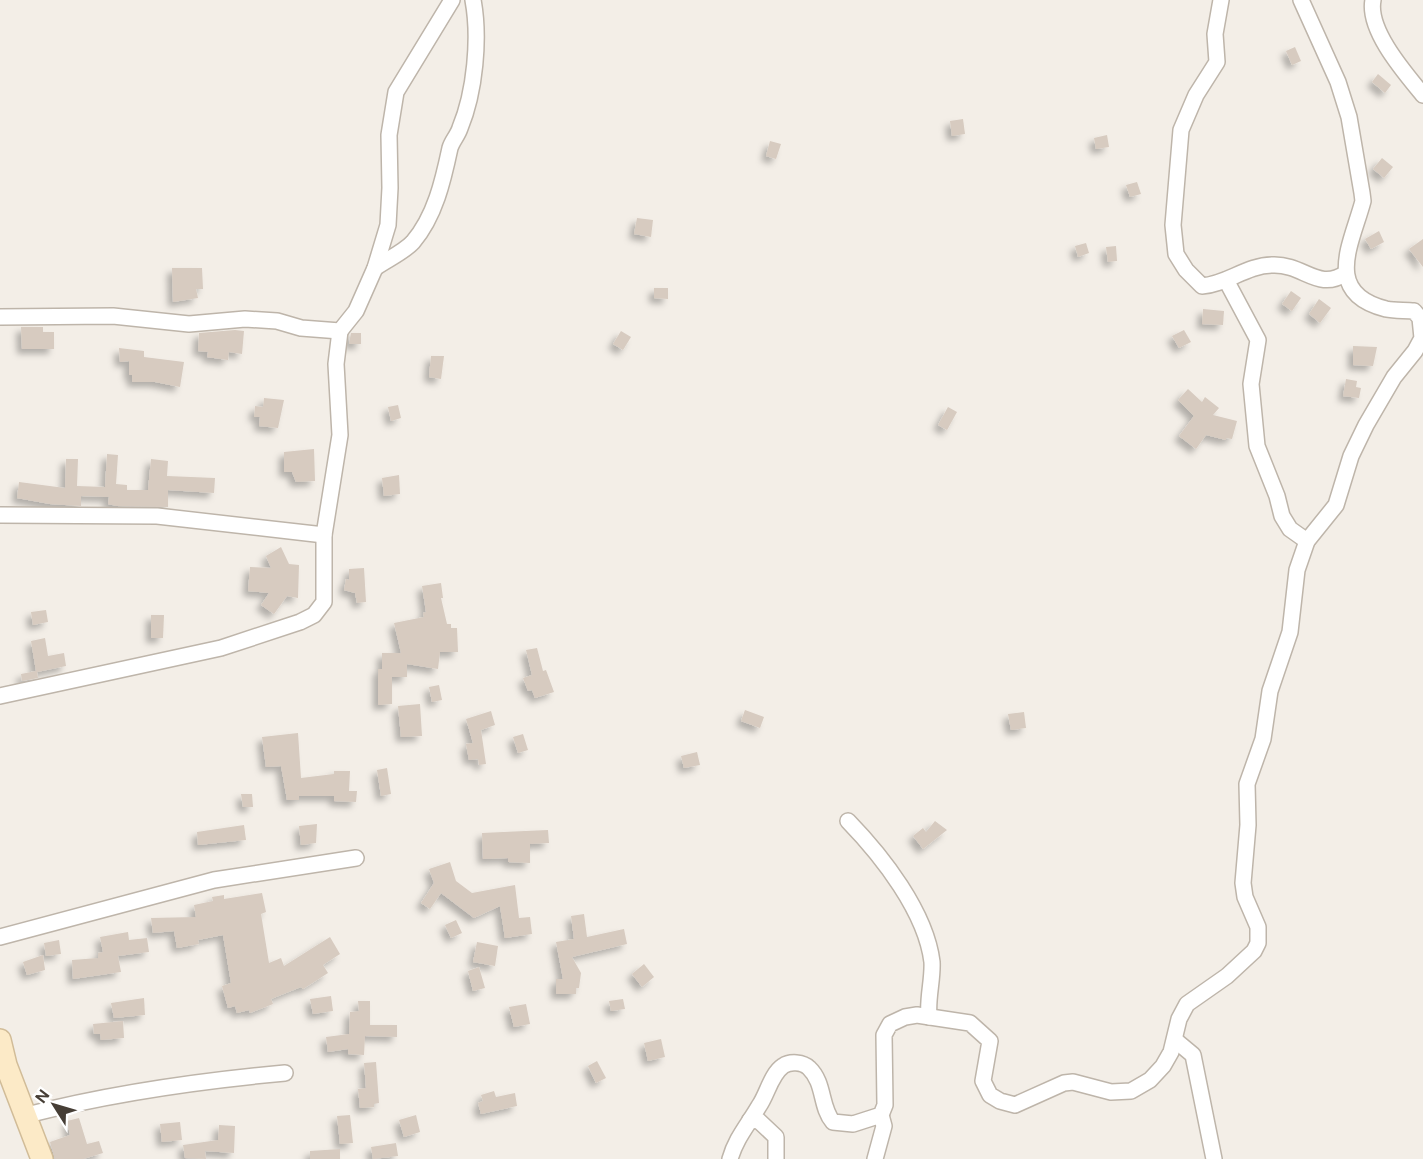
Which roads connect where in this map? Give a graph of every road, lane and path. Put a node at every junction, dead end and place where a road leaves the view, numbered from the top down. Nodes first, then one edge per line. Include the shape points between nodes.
1 (452, 0) edge
2 (473, 0) edge
3 (1221, 0) edge
4 (1301, 0) edge
5 (1373, 0) edge
6 (1423, 95) edge
7 (375, 268) junction
8 (1346, 273) junction
9 (1226, 280) junction
10 (1419, 307) edge
11 (0, 317) edge
12 (340, 331) junction
13 (0, 515) edge
14 (324, 535) junction
15 (1307, 541) junction
16 (0, 696) edge
17 (848, 821) dead end
18 (356, 858) dead end
19 (0, 937) edge
20 (929, 1017) junction
21 (0, 1040) edge
22 (1174, 1040) junction
23 (285, 1073) dead end
24 (27, 1114) junction
25 (881, 1115) junction
26 (750, 1120) junction
27 (42, 1159) edge
28 (730, 1159) edge
29 (776, 1159) edge
30 (875, 1159) edge
31 (1214, 1159) edge

1 - 7 street via 396,92 389,135 388,225
2 - 7 street via 477,23 470,87 461,127 451,145 432,209 411,244
3 - 9 street via 1215,34 1217,62 1196,95 1181,130 1173,225 1176,254 1195,280 1202,286
4 - 8 street via 1338,82 1362,193 1360,212 1345,255
5 - 6 street via 1374,20 1386,44
7 - 12 street via 356,312
8 - 9 street via 1327,281 1296,267 1272,265 1251,267
8 - 10 street via 1355,291 1371,303 1388,309
9 - 15 street via 1258,340 1251,384 1257,446 1282,516 1290,529
10 - 15 street via 1422,338 1416,351 1394,377 1366,425 1351,456 1336,505
11 - 12 street via 113,316 189,324 245,319
12 - 14 street via 336,364 340,435
13 - 14 street via 157,516
14 - 16 street via 324,602 314,615 300,622 221,648
15 - 22 street via 1297,570 1290,632 1270,691 1263,739 1247,784 1243,883 1257,927 1258,944 1249,957 1187,1004
17 - 20 street via 874,848 921,923 931,959
18 - 19 street via 214,880
20 - 22 street via 970,1023 984,1033 991,1049 983,1081 985,1088 1000,1101 1015,1105 1064,1083 1079,1082 1111,1092 1131,1091 1150,1080 1162,1066
20 - 25 street via 904,1017 886,1028 885,1105
21 - 24 main road
22 - 31 street via 1193,1055
23 - 24 street via 136,1091
24 - 27 main road
25 - 26 street via 836,1124 827,1113 815,1074 806,1065 790,1063 780,1069
25 - 30 street via 884,1126
26 - 28 street
26 - 29 street via 759,1121 776,1137

